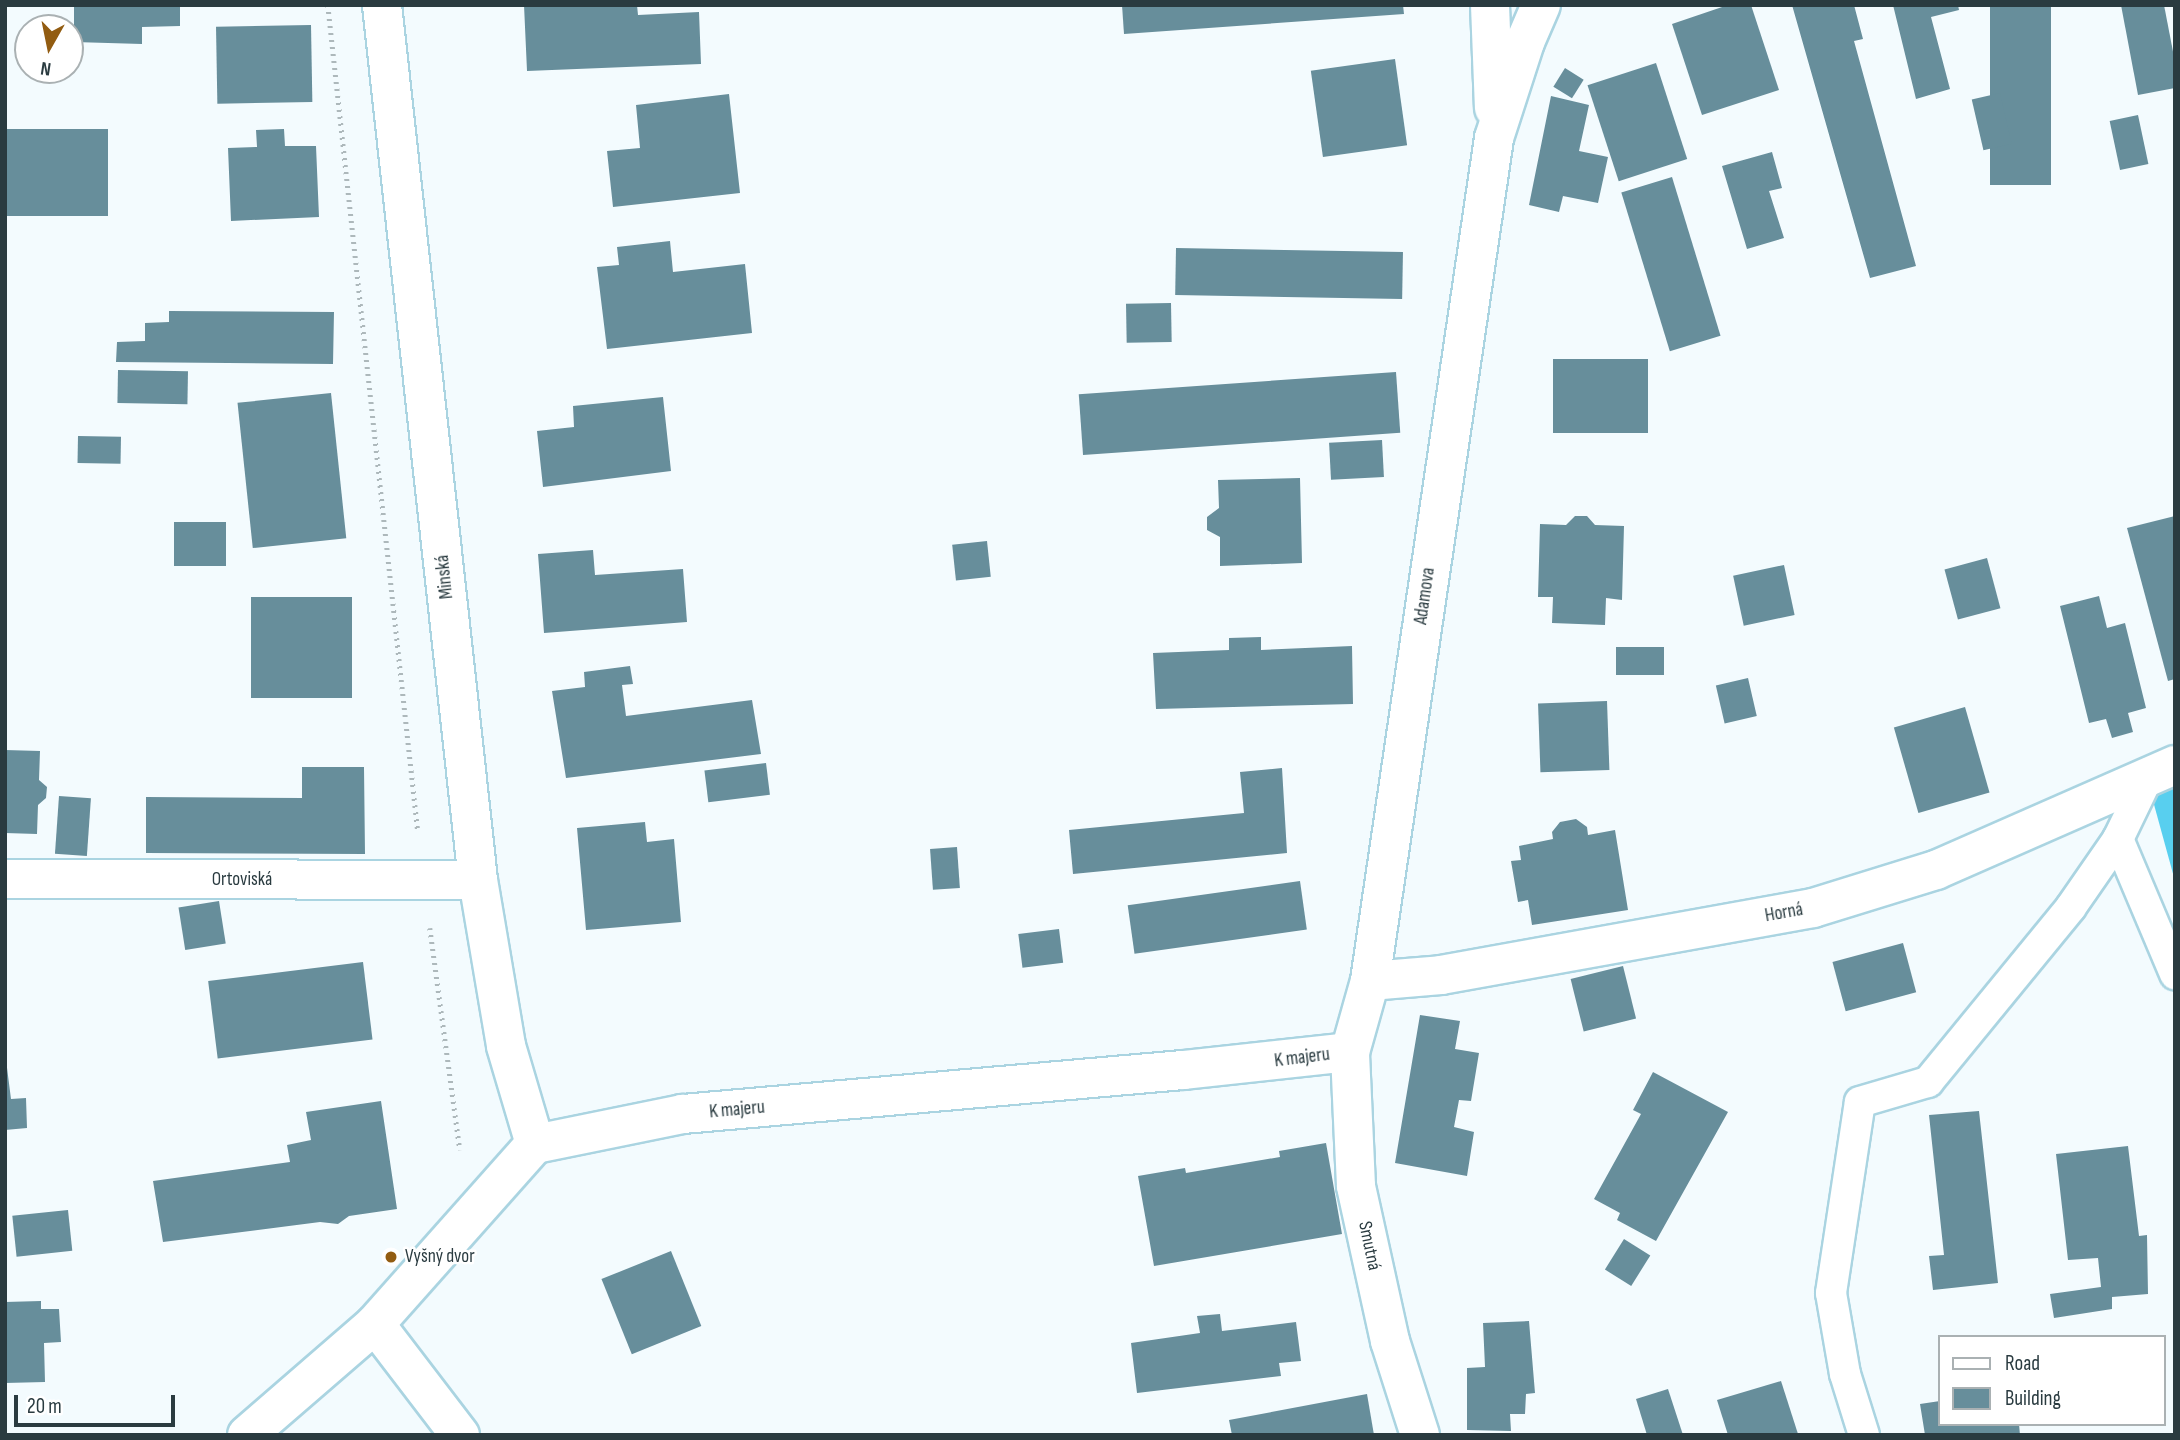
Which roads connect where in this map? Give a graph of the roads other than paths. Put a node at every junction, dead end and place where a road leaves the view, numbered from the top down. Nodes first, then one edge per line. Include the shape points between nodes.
1 (382, 5) edge
2 (1490, 5) edge
3 (1541, 5) edge
4 (1494, 138) junction
5 (2161, 772) edge
6 (2118, 839) junction
7 (5, 879) edge
8 (478, 880) junction
9 (2175, 974) edge
10 (1370, 981) junction
11 (1350, 1052) junction
12 (535, 1144) junction
13 (375, 1325) junction
14 (247, 1435) edge
15 (460, 1435) edge
16 (1420, 1435) edge
17 (1864, 1435) edge

1 - 8 street, Minská
2 - 4 street
3 - 4 street
4 - 10 street, Adamova
5 - 6 lane
5 - 10 street, Horná via 1937,870 1813,908 1441,975
6 - 9 lane
6 - 17 lane via 2071,907 1928,1082 1860,1102 1831,1293 1845,1374
7 - 8 street, Ortoviská
8 - 12 street, Minská via 506,1046
10 - 11 street, Adamova
11 - 12 street, K majeru via 683,1114
11 - 16 street, Smutná via 1356,1186 1390,1341
12 - 13 street
13 - 14 street
13 - 15 street

